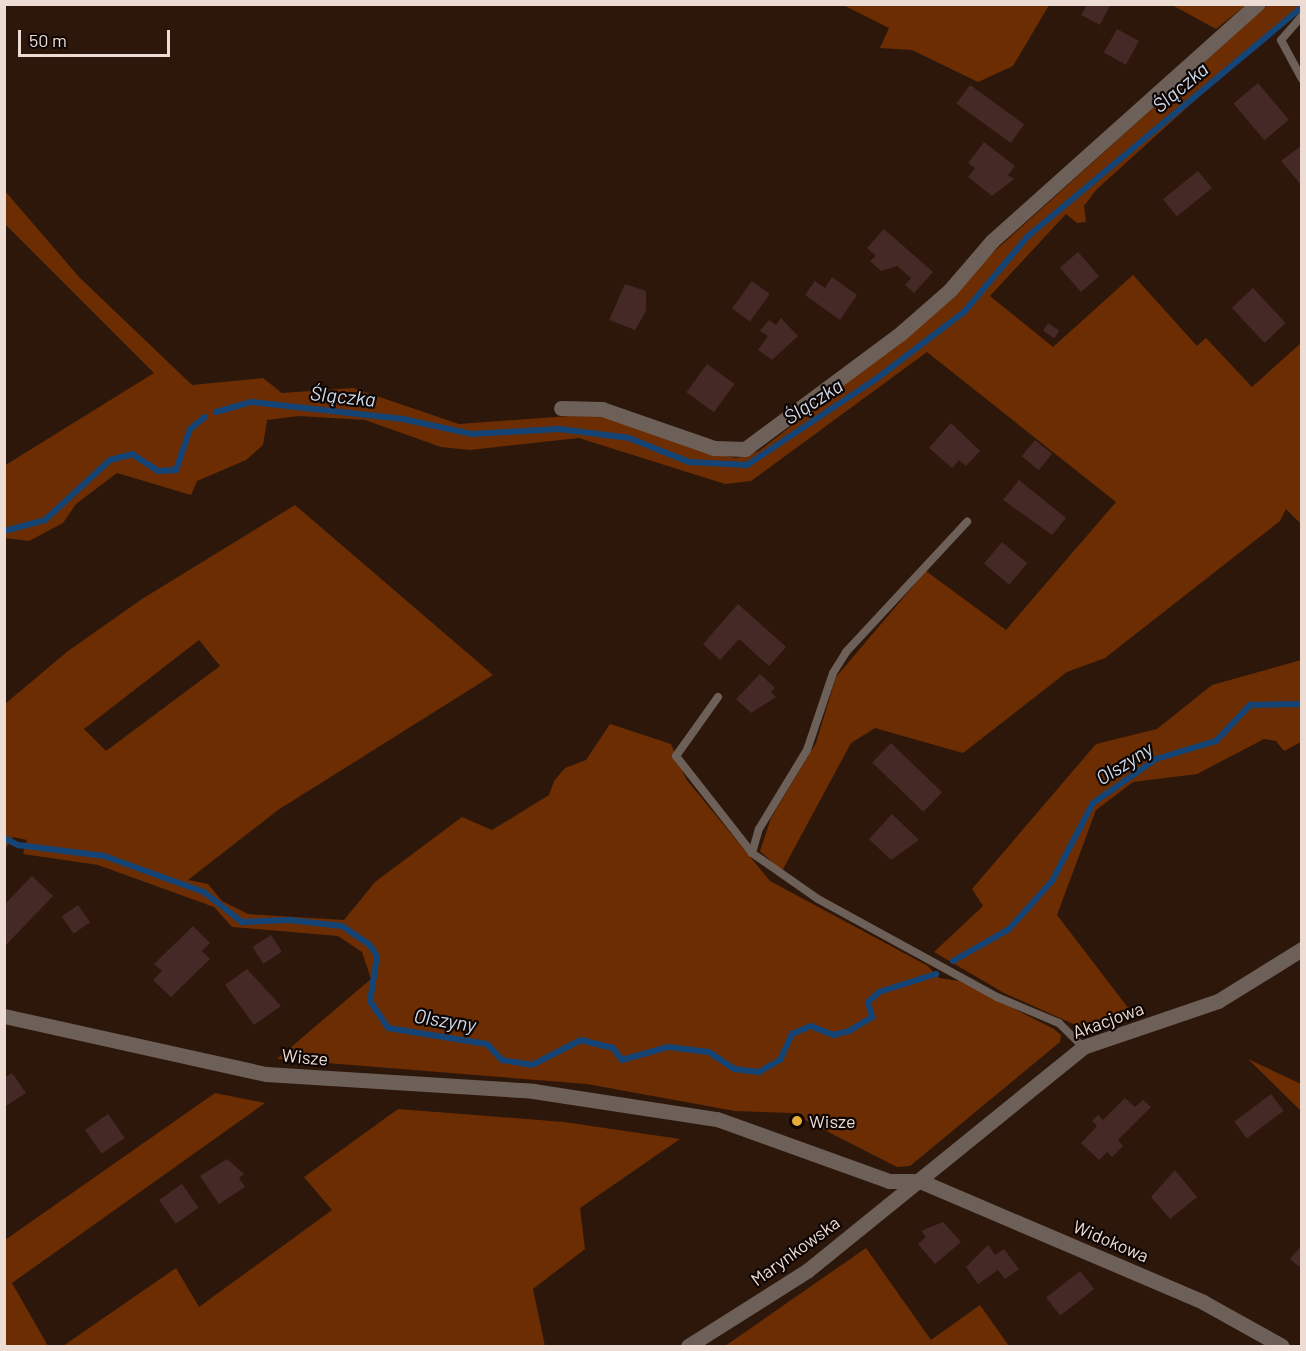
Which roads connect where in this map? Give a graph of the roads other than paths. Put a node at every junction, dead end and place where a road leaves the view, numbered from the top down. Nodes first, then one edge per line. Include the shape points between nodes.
1 (1257, 4) edge
2 (1302, 16) edge
3 (1302, 79) edge
4 (561, 408) dead end
5 (967, 522) dead end
6 (718, 697) dead end
7 (752, 853) junction
8 (1302, 949) edge
9 (4, 1016) edge
10 (1083, 1047) junction
11 (920, 1181) junction
12 (688, 1347) edge
13 (1282, 1347) edge

1 - 4 street via 992,241 950,290 901,333 745,449 714,448 602,408
2 - 3 lane via 1281,40
5 - 7 lane via 846,652 833,673 807,750 759,829
6 - 7 lane via 676,756
7 - 10 lane via 818,899 997,998 1059,1023
8 - 10 street, Akacjowa via 1218,1001
9 - 11 street, Wisze via 266,1074 533,1091 717,1119 889,1181
10 - 11 street, Akacjowa
11 - 12 street, Marynkowska via 808,1270
11 - 13 street, Widokowa via 1203,1302

